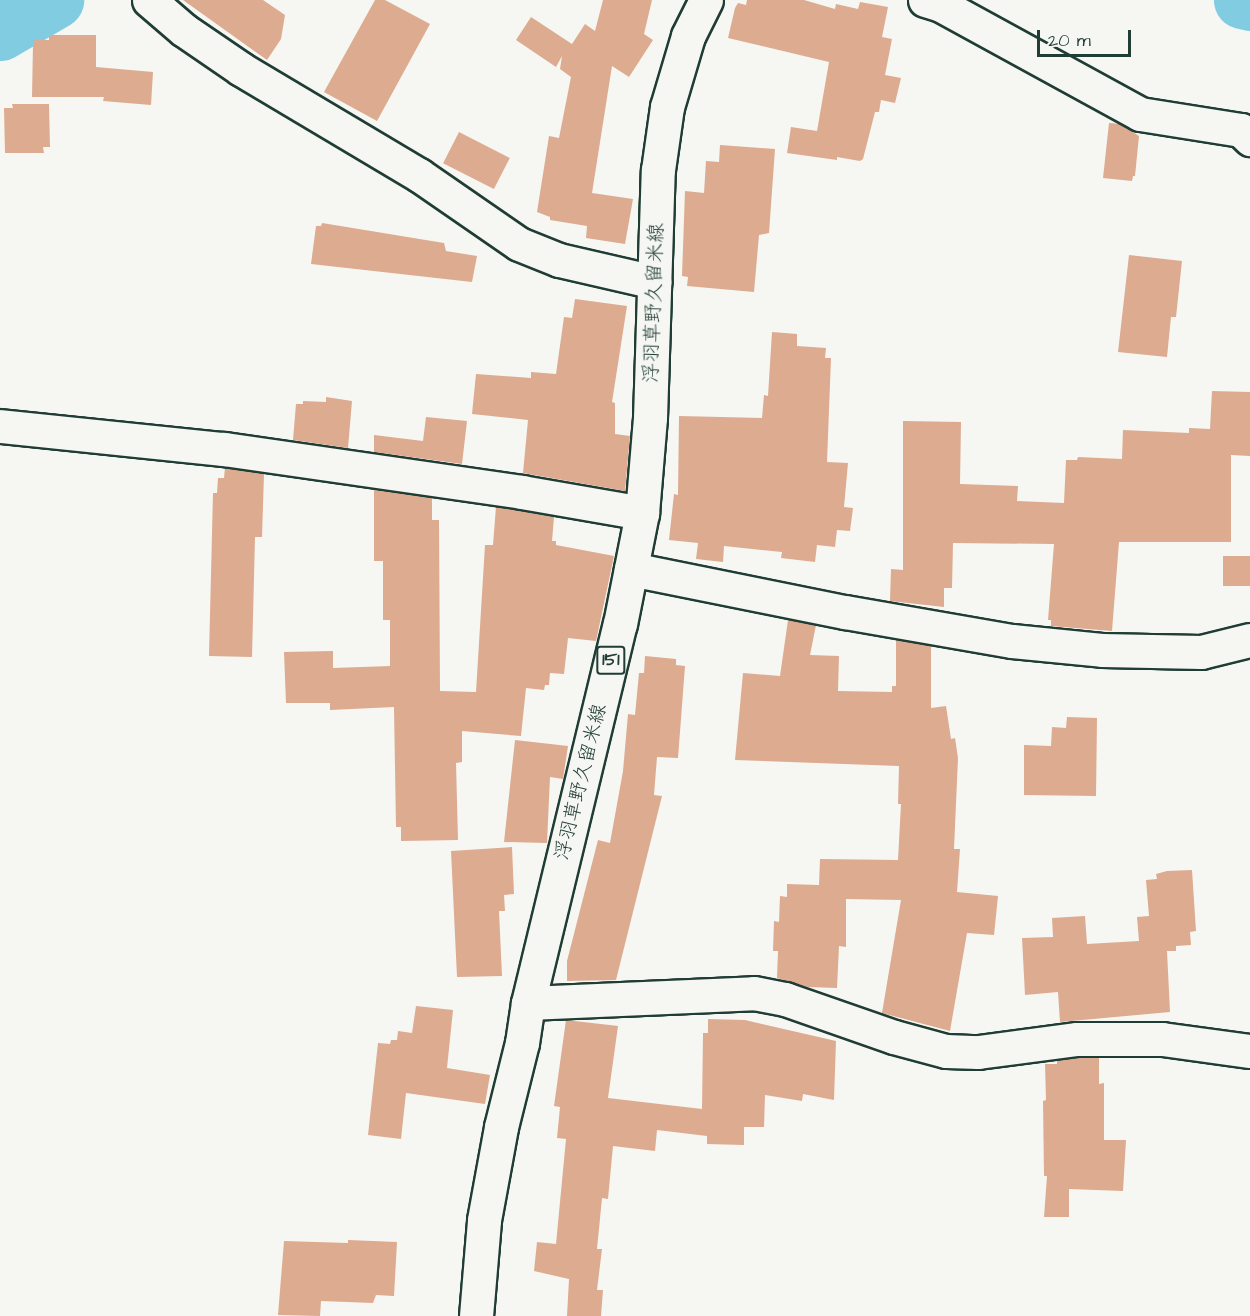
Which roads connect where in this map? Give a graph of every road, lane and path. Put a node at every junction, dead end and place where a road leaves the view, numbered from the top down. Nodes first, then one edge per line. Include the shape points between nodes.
1 (149, 0) edge
2 (706, 0) edge
3 (925, 0) edge
4 (1250, 139) edge
5 (654, 282) junction
6 (0, 426) edge
7 (642, 513) junction
8 (631, 569) junction
9 (1250, 640) edge
10 (528, 1003) junction
11 (1250, 1051) edge
12 (476, 1316) edge

1 - 5 street via 241,69 419,175 519,244 559,260
2 - 5 street, 浮羽草野久留米線 / 151 via 688,36 667,107 658,170
3 - 4 street via 941,5 1140,114 1241,130
5 - 7 street, 浮羽草野久留米線 / 151 via 650,418
6 - 7 street via 224,449
7 - 8 street, 浮羽草野久留米線 / 151
8 - 9 street via 1012,641 1102,650 1201,652
8 - 10 street, 浮羽草野久留米線 / 151
10 - 11 street via 754,993 785,999 946,1051 978,1052 1077,1039 1130,1039
10 - 12 street, 浮羽草野久留米線 / 151 via 484,1220

